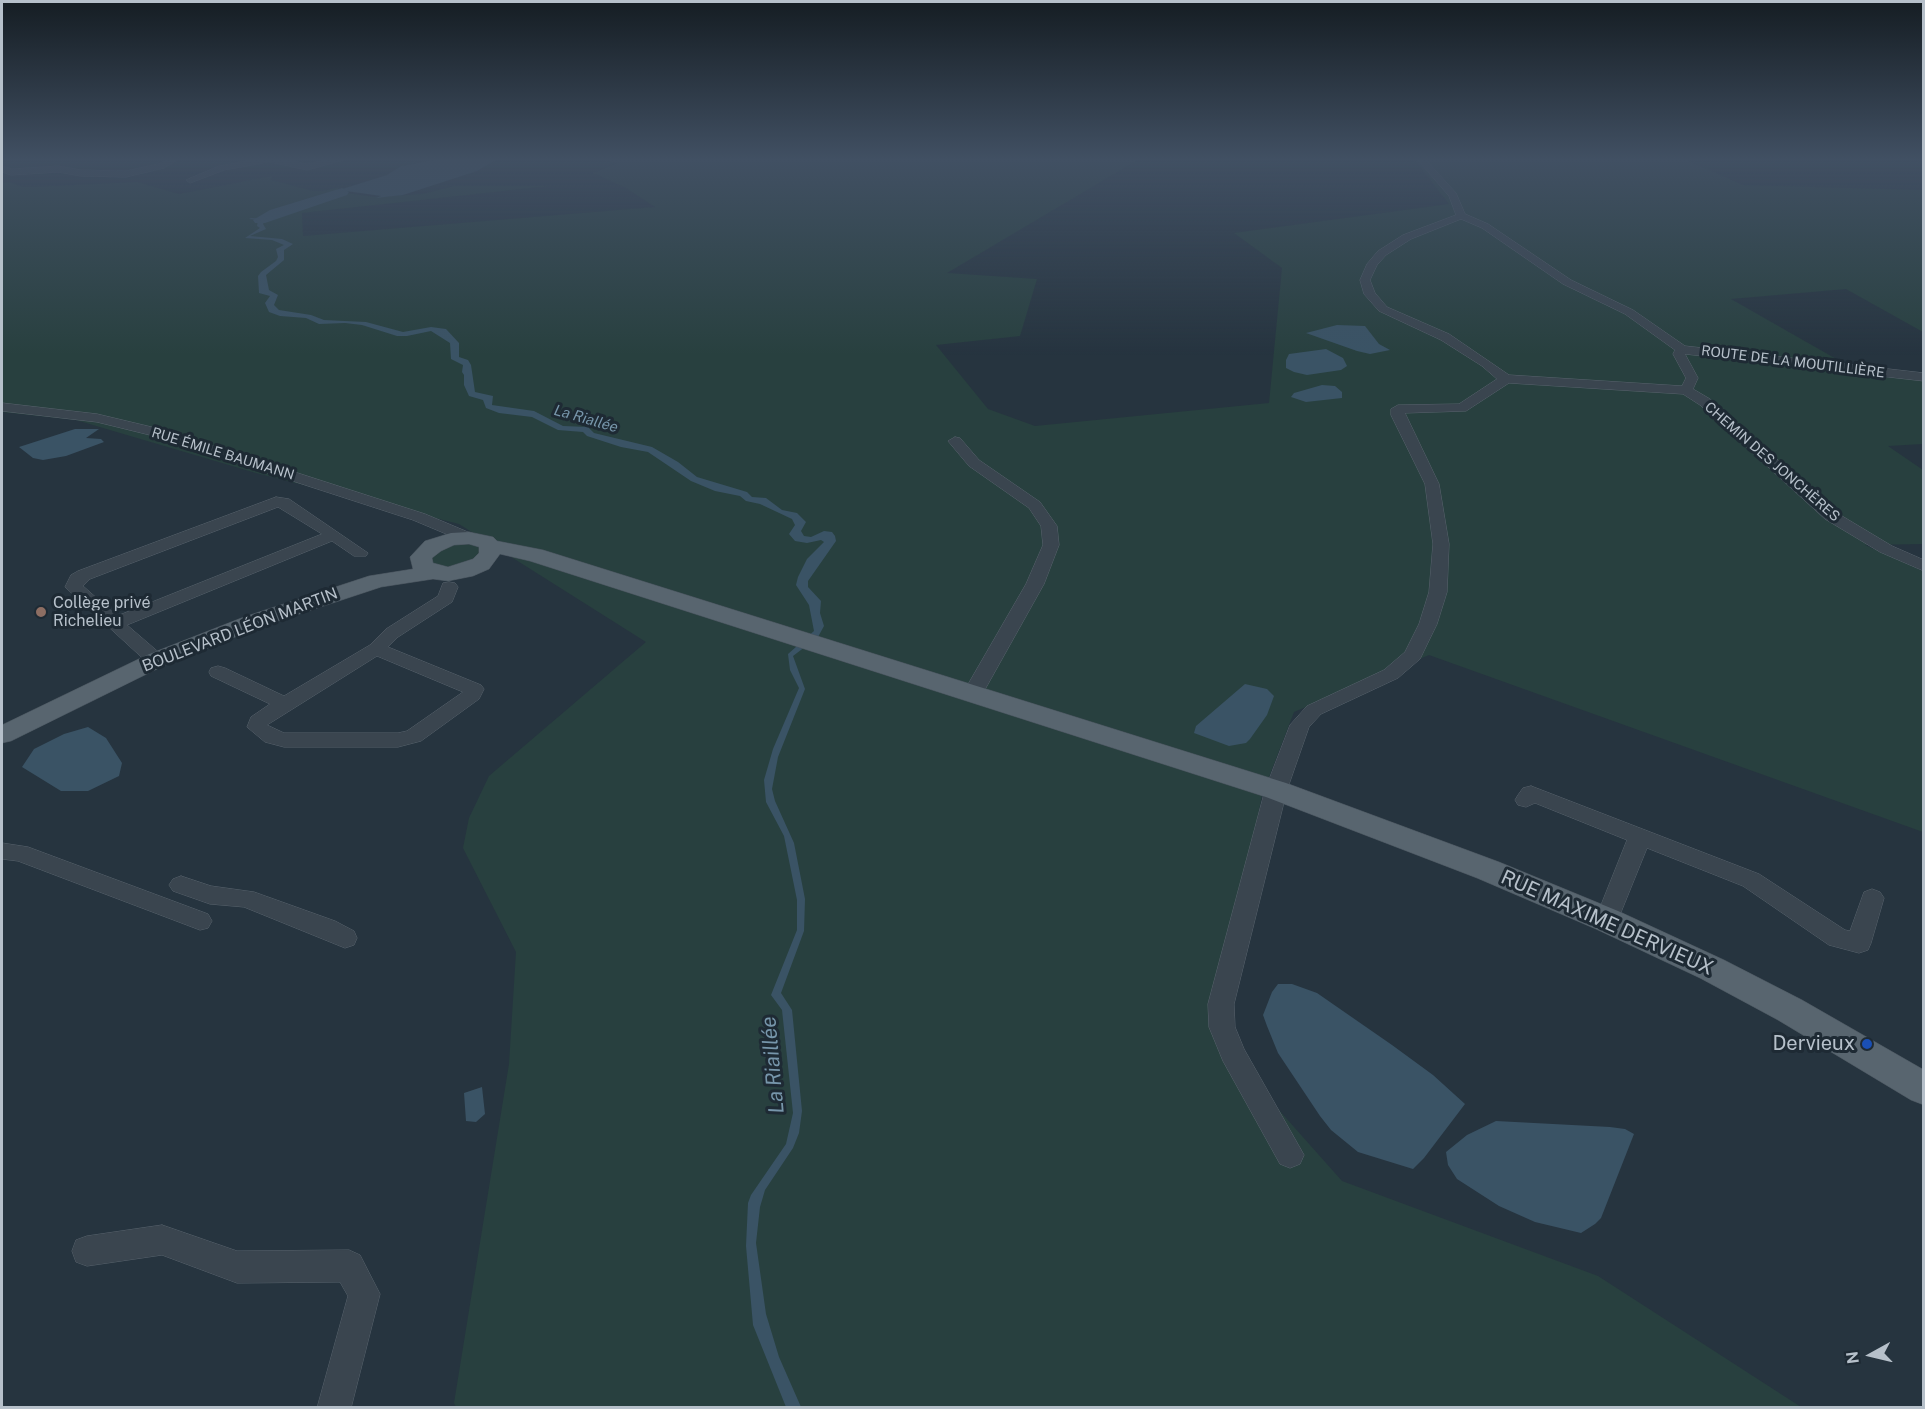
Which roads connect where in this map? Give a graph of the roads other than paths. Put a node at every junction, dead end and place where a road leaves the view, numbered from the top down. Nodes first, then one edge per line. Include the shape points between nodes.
1 (1441, 224) edge
2 (1480, 224) edge
3 (1682, 350) junction
4 (1923, 376) edge
5 (1507, 379) junction
6 (1686, 390) junction
7 (2, 408) edge
8 (955, 441) dead end
9 (441, 533) junction
10 (334, 535) junction
11 (360, 553) dead end
12 (535, 555) joint
13 (479, 560) junction
14 (1923, 566) edge
15 (436, 572) junction
16 (116, 623) junction
17 (376, 649) junction
18 (156, 660) junction
19 (218, 672) dead end
20 (105, 684) junction
21 (973, 693) junction
22 (285, 704) junction
23 (2, 730) edge
24 (2, 735) edge
25 (1276, 790) junction
26 (1526, 800) dead end
27 (1640, 836) junction
28 (2, 851) edge
29 (181, 885) dead end
30 (219, 896) junction
31 (1872, 898) dead end
32 (1607, 920) junction
33 (345, 938) dead end
34 (1923, 1089) edge
35 (1290, 1155) dead end
36 (87, 1251) dead end
37 (334, 1407) edge

1 - 5 street via 1407,237 1382,253 1365,280 1370,294 1383,309 1445,336
2 - 3 street via 1567,282 1629,312
3 - 4 street, ROUTE DE LA MOUTILLIÈRE
3 - 6 street, ROUTE DE LA MOUTILLIÈRE via 1679,354 1692,378
5 - 6 street
5 - 25 street via 1461,408 1398,409 1432,484 1441,544 1438,592 1428,624 1413,655 1391,674 1314,710 1300,725
6 - 14 street, CHEMIN DES JONCHÈRES via 1705,402 1831,516
7 - 9 street, RUE ÉMILE BAUMANN via 122,423 243,460
8 - 21 street via 974,463 1035,505 1048,526 1051,545 1035,584
9 - 13 main road via 486,542
9 - 15 main road via 433,546
10 - 11 street
10 - 16 street
10 - 16 street via 284,502 276,502 77,579 74,586
12 - 13 main road, BOULEVARD LÉON MARTIN
12 - 21 main road, RUE MAXIME DERVIEUX
13 - 15 main road, BOULEVARD LÉON MARTIN
15 - 17 street via 446,598 392,633
15 - 18 main road, BOULEVARD LÉON MARTIN via 377,581 252,622
16 - 18 street
17 - 22 street
17 - 22 street via 474,689 472,695 414,736 382,742 284,740 257,727 258,721
18 - 20 main road, BOULEVARD LÉON MARTIN
19 - 22 street
20 - 23 main road, BOULEVARD LÉON MARTIN
20 - 24 main road, BOULEVARD LÉON MARTIN
21 - 25 main road, RUE MAXIME DERVIEUX
25 - 32 main road, RUE MAXIME DERVIEUX via 1488,870
25 - 35 street via 1221,1004 1222,1027 1232,1053
26 - 27 street via 1531,793
27 - 31 street via 1751,880 1838,938 1859,943
27 - 32 street
28 - 30 street via 20,853 197,920
29 - 30 street
30 - 33 street via 246,898
32 - 34 main road, RUE MAXIME DERVIEUX via 1790,1010
36 - 37 street via 162,1240 237,1267 349,1266 364,1294

